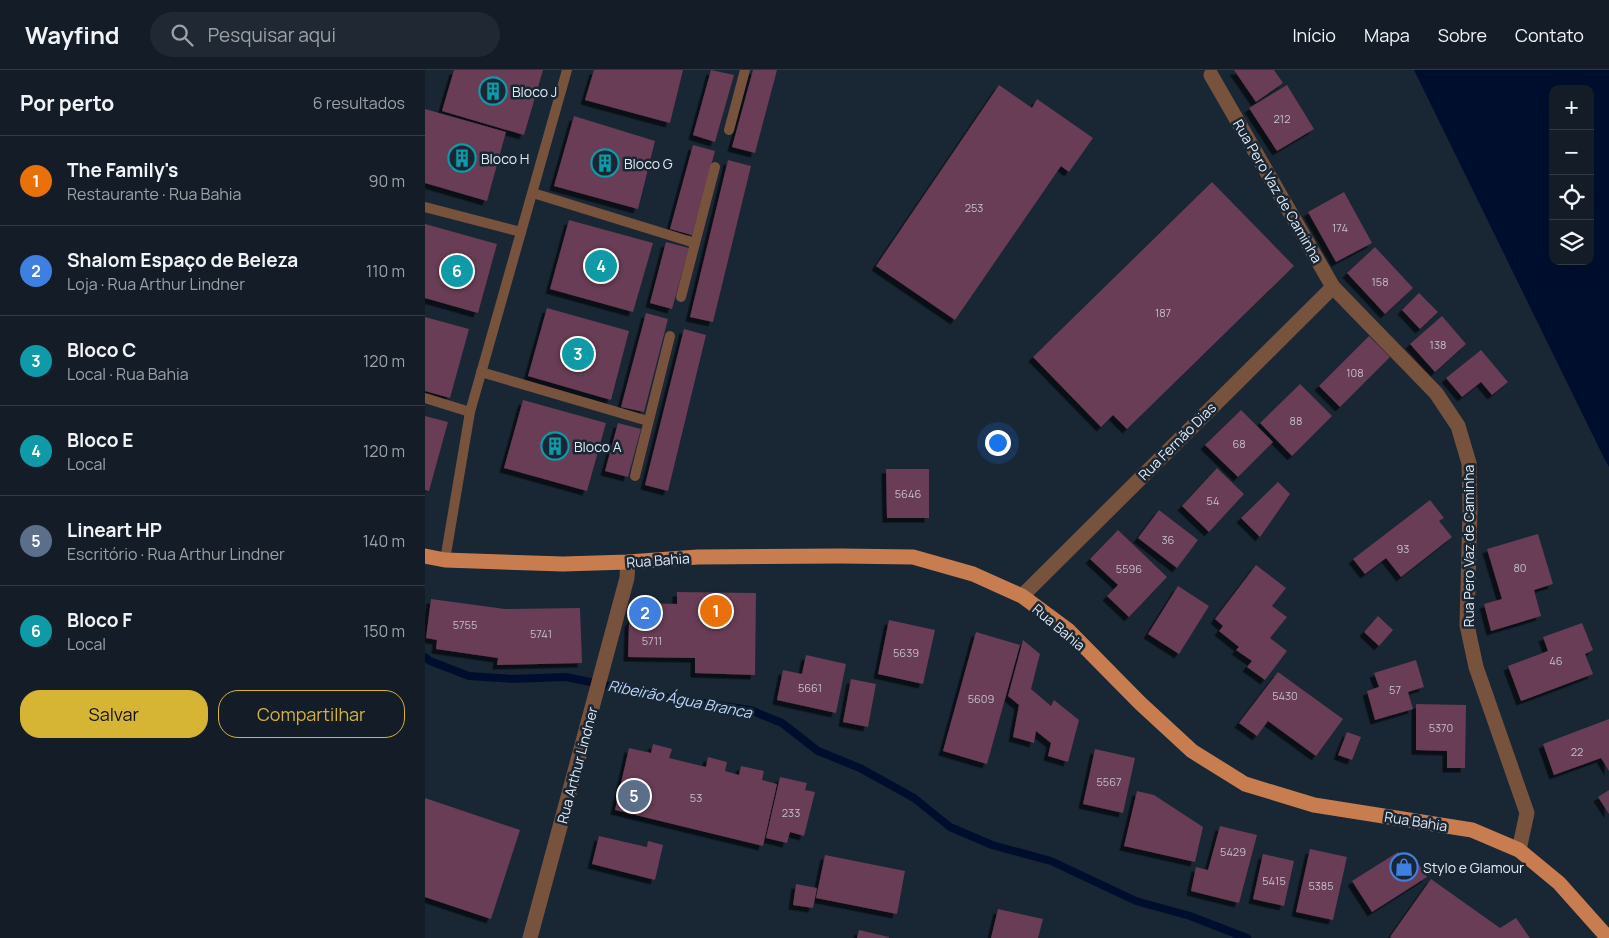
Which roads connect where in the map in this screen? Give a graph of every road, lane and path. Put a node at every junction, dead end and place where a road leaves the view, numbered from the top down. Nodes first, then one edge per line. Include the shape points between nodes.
1 (567, 70) edge
2 (745, 70) edge
3 (1211, 75) dead end
4 (729, 130) dead end
5 (715, 167) dead end
6 (533, 193) junction
7 (425, 206) edge
8 (521, 232) junction
9 (695, 243) junction
10 (1333, 287) junction
11 (681, 297) dead end
12 (670, 336) dead end
13 (481, 372) junction
14 (425, 398) edge
15 (470, 412) junction
16 (648, 421) junction
17 (635, 476) dead end
18 (425, 556) edge
19 (445, 560) junction
20 (628, 562) junction
21 (1022, 596) junction
22 (1519, 850) junction
23 (531, 938) edge
24 (1608, 938) edge

1 - 6 lane
2 - 4 lane
3 - 10 street, Rua Pero Vaz de Caminha
5 - 9 lane
6 - 8 lane
6 - 9 lane
7 - 8 lane
8 - 13 lane
9 - 11 lane
10 - 21 street, Rua Fernão Dias
10 - 22 street, Rua Pero Vaz de Caminha via 1436,393 1458,426 1469,463 1467,625 1476,667 1527,813
12 - 16 lane
13 - 15 lane
13 - 16 lane
14 - 15 lane
15 - 19 lane
16 - 17 lane
18 - 19 main road, Rua Bahia
19 - 20 main road, Rua Bahia via 563,564
20 - 21 main road, Rua Bahia via 697,557 913,557 973,574
20 - 23 street, Rua Arthur Lindner via 627,578
21 - 22 main road, Rua Bahia via 1068,630 1192,751 1245,784 1314,805 1473,830
22 - 24 main road, Rua Bahia via 1559,883

